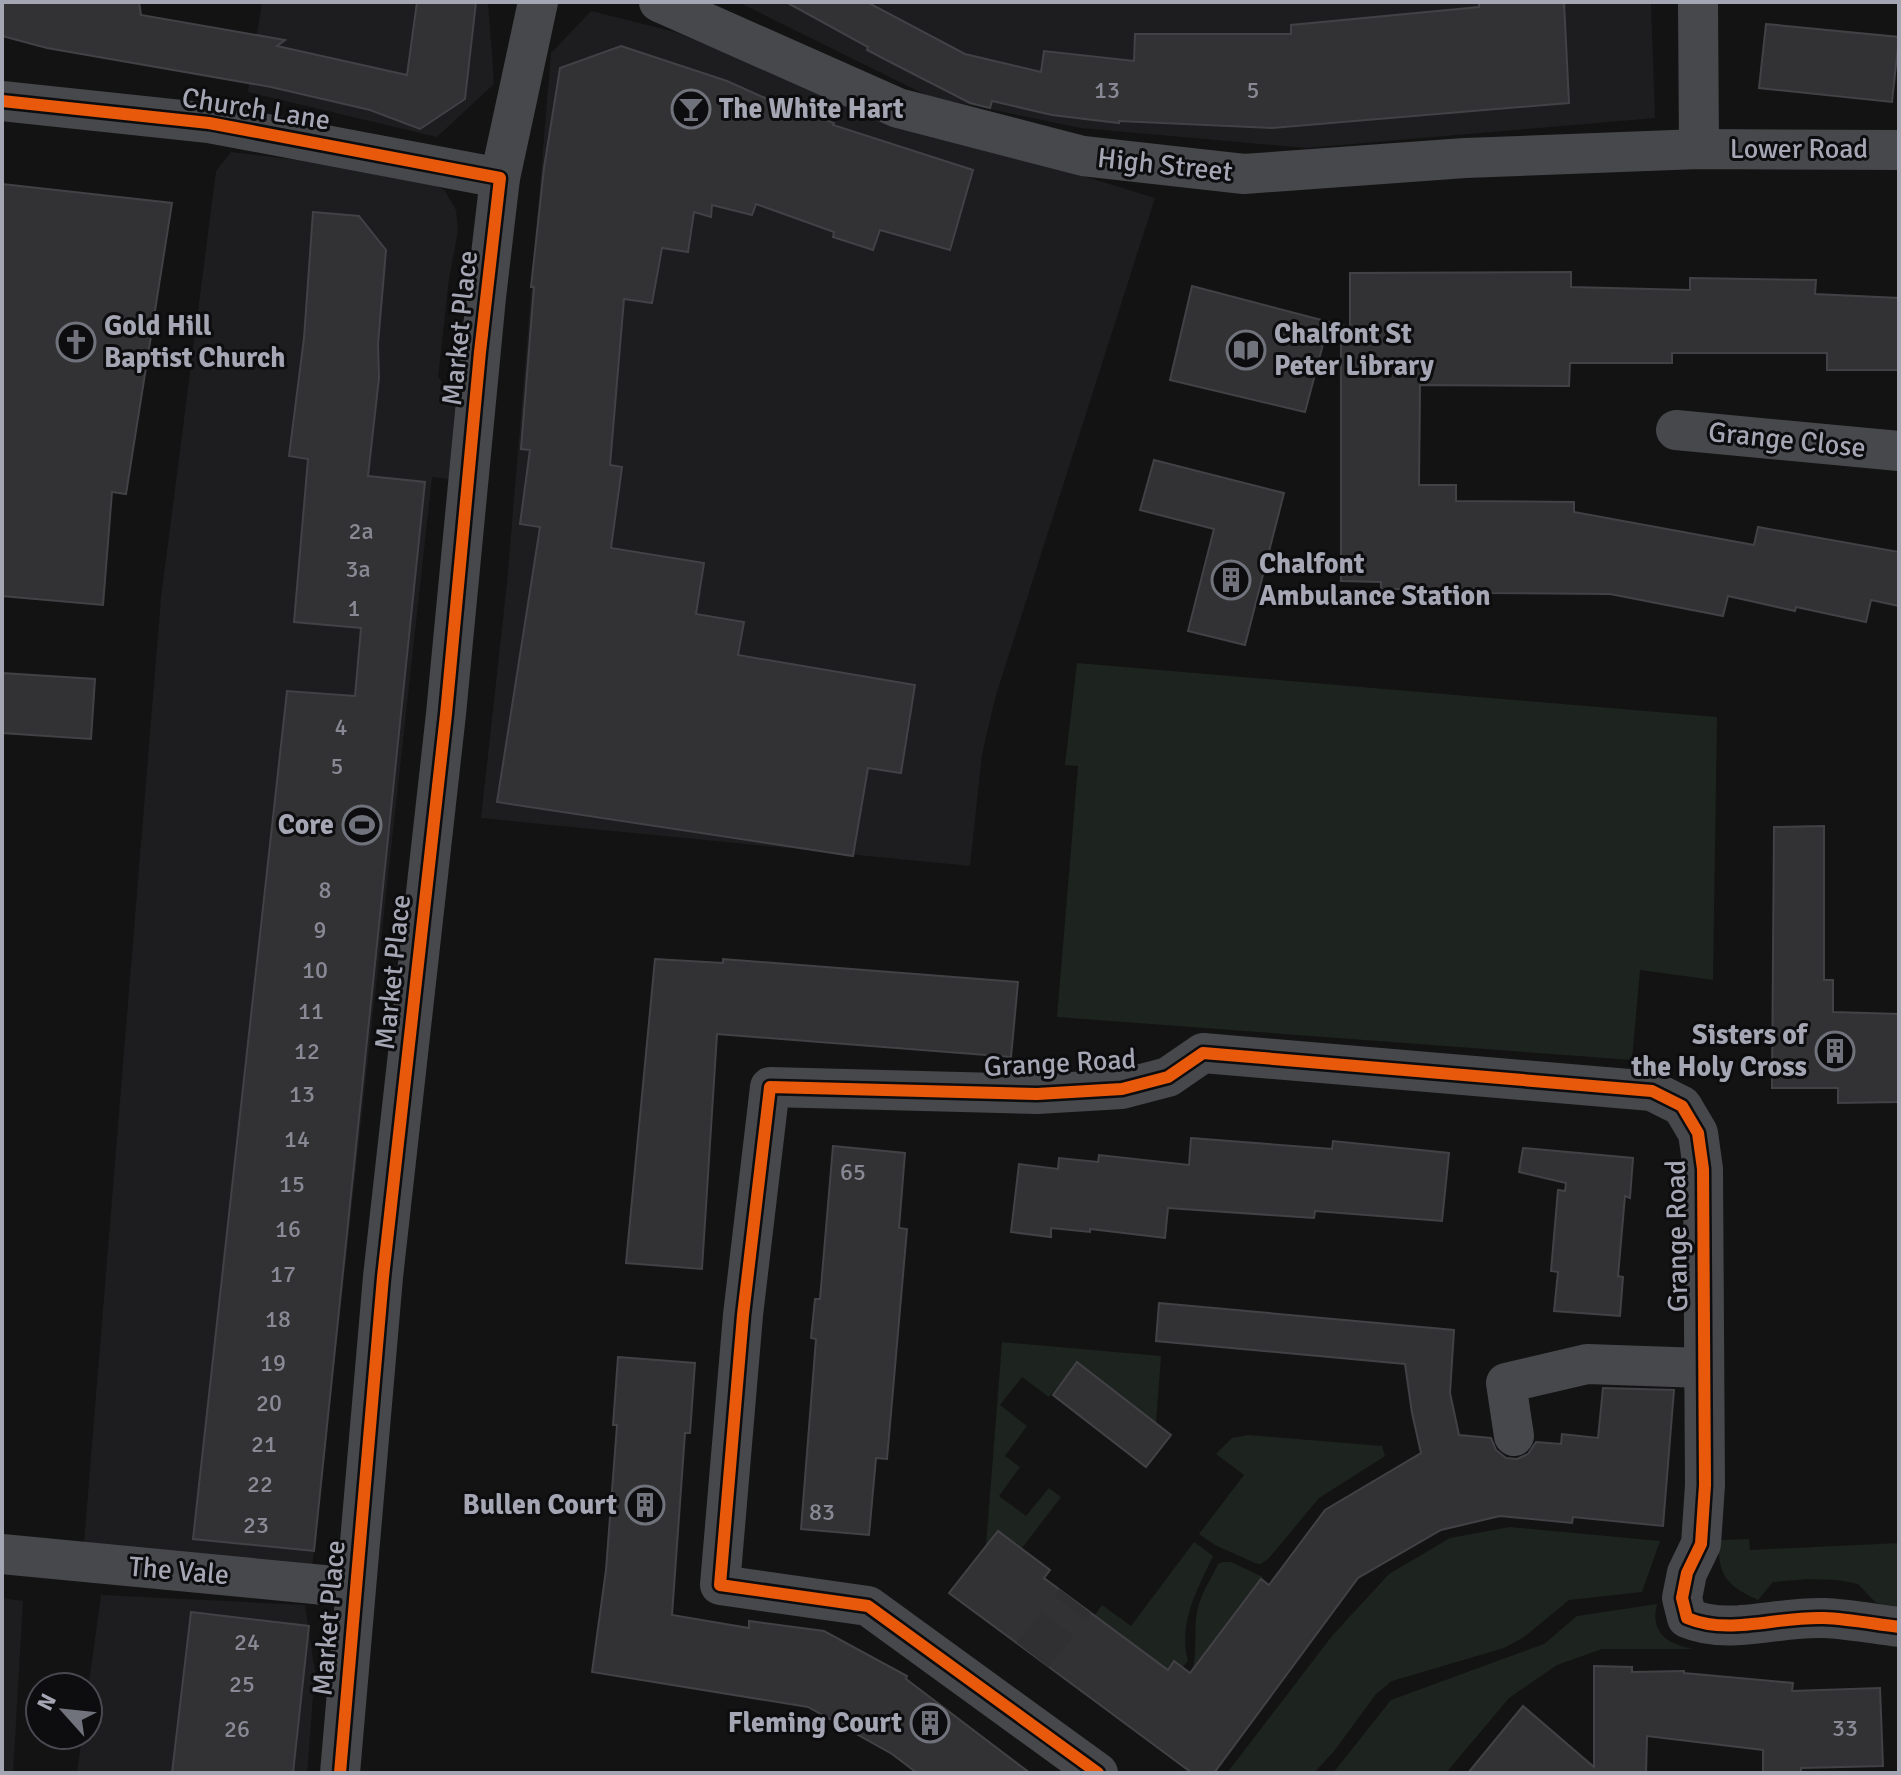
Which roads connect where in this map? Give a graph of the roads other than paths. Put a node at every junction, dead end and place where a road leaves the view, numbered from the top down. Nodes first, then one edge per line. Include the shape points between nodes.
1 (538, 2) edge
2 (659, 2) edge
3 (1698, 2) edge
4 (2, 101) edge
5 (1699, 149) junction
6 (1899, 150) edge
7 (500, 178) junction
8 (1676, 430) dead end
9 (1899, 451) edge
10 (1703, 1368) junction
11 (1514, 1436) dead end
12 (2, 1554) edge
13 (355, 1588) junction
14 (1899, 1627) edge
15 (340, 1773) edge
16 (1098, 1773) edge

1 - 7 street
2 - 5 street, High Street via 898,108 1083,156 1244,174
3 - 5 street
4 - 7 street, Church Lane via 209,123
5 - 6 street, Lower Road
7 - 13 street, Market Place
8 - 9 street, Grange Close
10 - 11 street via 1587,1364 1506,1383
10 - 14 street, Grange Road via 1705,1485 1701,1544 1682,1598 1687,1618 1725,1628 1824,1618
10 - 16 street, Grange Road via 1703,1169 1698,1133 1682,1106 1652,1091 1203,1053 1168,1077 1122,1089 1037,1094 770,1087 743,1315 720,1585 868,1606
12 - 13 street, The Vale
13 - 15 street, Market Place

